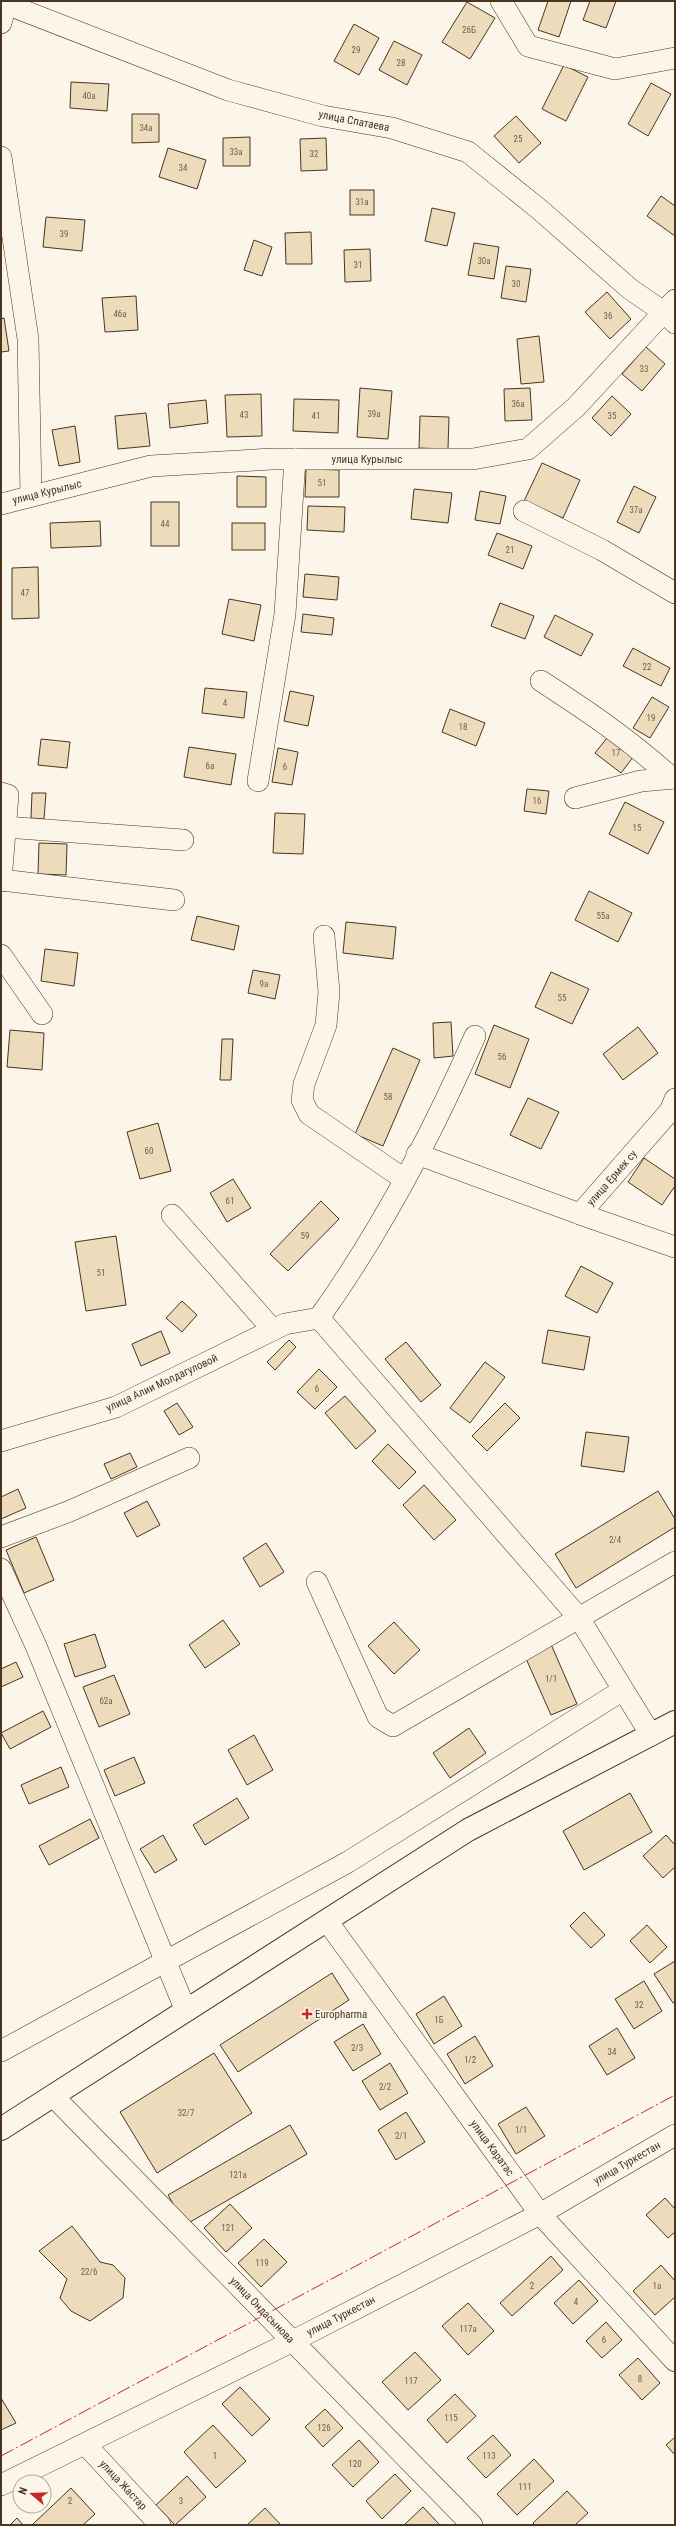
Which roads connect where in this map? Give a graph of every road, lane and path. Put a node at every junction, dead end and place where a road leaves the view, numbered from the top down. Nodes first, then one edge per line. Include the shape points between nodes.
1 (501, 1) edge
2 (11, 8) edge
3 (675, 58) edge
4 (1, 157) edge
5 (672, 312) edge
6 (295, 459) junction
7 (31, 496) junction
8 (1, 504) edge
9 (524, 511) dead end
10 (675, 592) edge
11 (541, 681) dead end
12 (673, 778) edge
13 (258, 781) dead end
14 (1, 793) edge
15 (575, 798) dead end
16 (6, 827) junction
17 (183, 840) dead end
18 (1, 881) edge
19 (174, 900) dead end
20 (324, 936) dead end
21 (1, 955) edge
22 (42, 1014) dead end
23 (475, 1036) dead end
24 (675, 1099) edge
25 (417, 1154) junction
26 (404, 1179) junction
27 (580, 1214) junction
28 (172, 1215) dead end
29 (675, 1247) edge
30 (319, 1318) junction
31 (273, 1330) junction
32 (1, 1441) edge
33 (189, 1458) dead end
34 (1, 1537) edge
35 (675, 1562) edge
36 (1, 1569) edge
37 (317, 1582) dead end
38 (579, 1618) junction
39 (624, 1690) junction
40 (675, 1722) edge
41 (651, 1735) junction
42 (327, 1920) junction
43 (165, 1961) junction
44 (186, 2011) junction
45 (1, 2051) edge
46 (53, 2096) junction
47 (1, 2129) edge
48 (675, 2135) edge
49 (540, 2214) junction
50 (293, 2341) junction
51 (675, 2361) edge
52 (86, 2445) junction
53 (1, 2486) edge
54 (160, 2525) edge
55 (472, 2525) edge

1 - 3 street via 528,46 615,69
2 - 5 street, улица Спатаева via 228,90 323,116 392,128 468,152 539,209 630,289
4 - 7 street via 28,339
5 - 6 street, улица Курылыс via 576,407 528,449 473,459
6 - 7 street, улица Курылыс via 151,466
6 - 13 street via 285,614
7 - 8 street, улица Курылыс
9 - 10 street
11 - 12 street via 595,715
12 - 15 street via 641,780
14 - 16 street via 8,795
16 - 17 street
16 - 18 street
18 - 19 street
20 - 26 street via 329,992 326,1024 304,1084 302,1100 309,1114
21 - 22 street
23 - 25 street via 446,1102
24 - 27 street, улица Ермек су via 670,1111
25 - 26 street
25 - 27 street
26 - 30 street via 357,1264
27 - 29 street, улица Ермек су
28 - 31 street
30 - 31 street, улица Алии Молдагуловой via 285,1324
30 - 38 street
31 - 32 street, улица Алии Молдагуловой via 116,1407
33 - 34 street via 70,1511
35 - 38 street
36 - 43 street via 36,1646
37 - 38 street via 378,1717 393,1726
38 - 39 street
39 - 41 street
39 - 43 street via 348,1862
40 - 41 highway
41 - 42 highway via 468,1830
42 - 44 highway
42 - 49 street, улица Каратас
43 - 44 street
43 - 45 street
44 - 46 highway
46 - 47 highway
46 - 50 street, улица Ондасынова
48 - 49 street, улица Туркестан
49 - 50 street, улица Туркестан
49 - 51 street, улица Каратас
50 - 52 street, улица Туркестан
50 - 55 street, улица Ондасынова
52 - 53 street, улица Туркестан
52 - 54 street, улица Жастар

